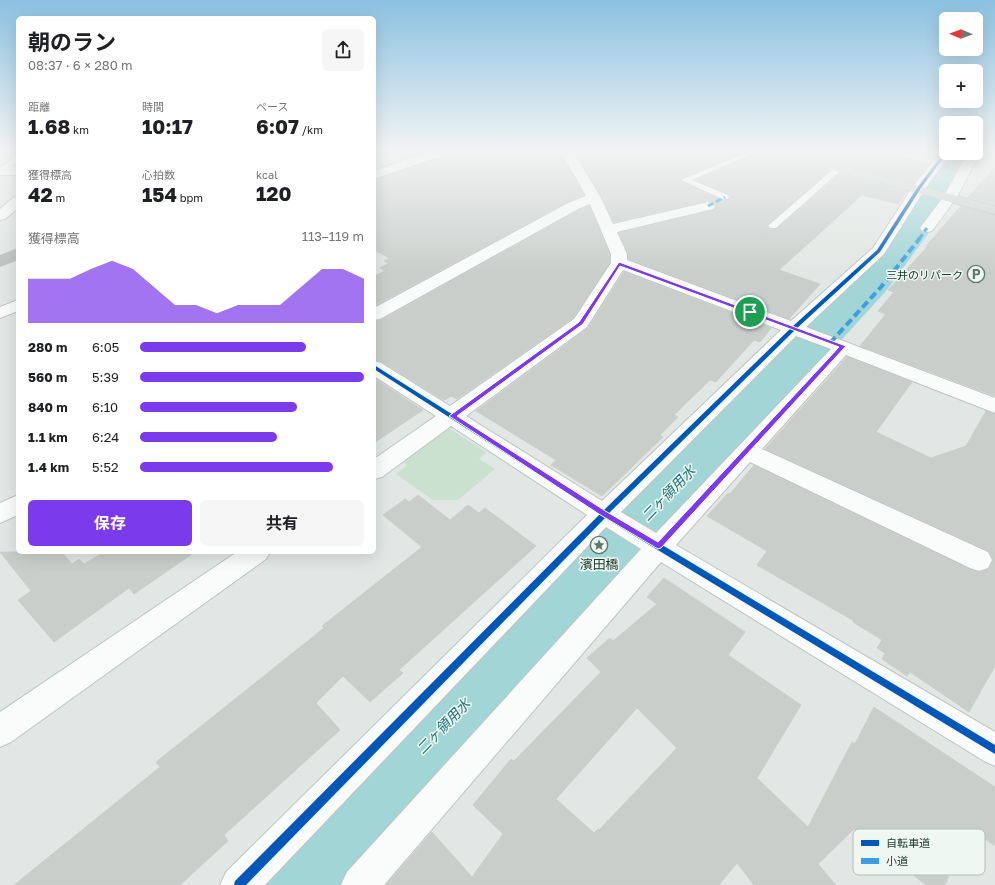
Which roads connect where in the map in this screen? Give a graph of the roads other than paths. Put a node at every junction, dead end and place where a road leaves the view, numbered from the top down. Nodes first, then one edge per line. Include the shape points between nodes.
1 (590, 191) edge
2 (712, 191) edge
3 (813, 191) edge
4 (922, 191) edge
5 (927, 191) edge
6 (951, 191) edge
7 (725, 197) dead end
8 (947, 197) junction
9 (594, 198) junction
10 (16, 203) edge
11 (708, 206) dead end
12 (995, 210) edge
13 (0, 216) edge
14 (773, 226) dead end
15 (927, 228) dead end
16 (608, 230) junction
17 (16, 255) edge
18 (0, 261) edge
19 (619, 264) junction
20 (16, 306) edge
21 (0, 313) edge
22 (376, 314) edge
23 (801, 331) junction
24 (835, 344) junction
25 (376, 368) edge
26 (995, 406) edge
27 (452, 416) junction
28 (746, 451) junction
29 (376, 470) edge
30 (16, 505) edge
31 (0, 514) edge
32 (611, 518) junction
33 (652, 543) junction
34 (254, 554) edge
35 (979, 560) dead end
36 (0, 731) edge
37 (995, 750) edge
38 (239, 885) edge
39 (360, 885) edge

1 - 9 street
2 - 7 lane
3 - 14 lane
4 - 23 street via 879,252
5 - 8 main road
6 - 8 street
8 - 12 main road
8 - 15 street
9 - 16 street
9 - 22 street via 573,206
10 - 13 street
11 - 16 street
16 - 19 street via 619,254
17 - 18 highway
19 - 23 street
19 - 27 street via 581,323
20 - 21 street
23 - 24 street
23 - 32 street
24 - 26 street
24 - 28 street
25 - 27 street
27 - 29 street
27 - 32 street
28 - 33 street
28 - 35 street
30 - 31 street
32 - 33 street
32 - 38 street
33 - 37 street
33 - 39 street
34 - 36 street

